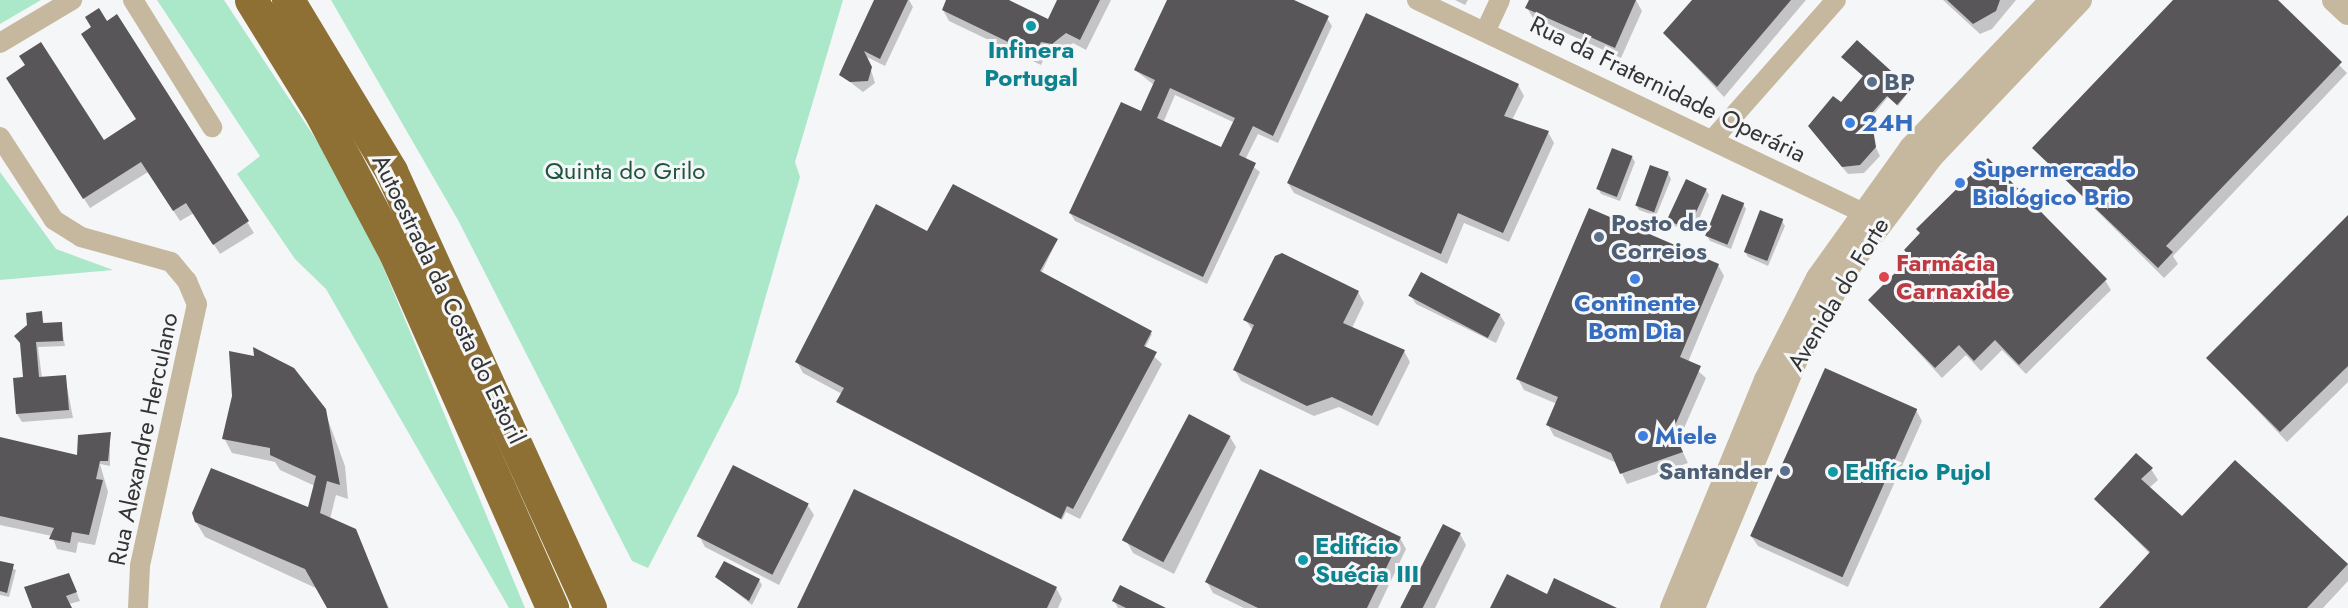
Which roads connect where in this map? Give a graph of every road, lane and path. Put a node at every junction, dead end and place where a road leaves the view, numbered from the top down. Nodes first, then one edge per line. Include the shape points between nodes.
1 (72, 0) edge
2 (133, 0) edge
3 (252, 0) edge
4 (288, 0) edge
5 (1417, 0) edge
6 (1500, 0) edge
7 (1836, 0) edge
8 (2052, 0) edge
9 (2080, 0) edge
10 (2334, 0) edge
11 (2340, 0) edge
12 (2348, 11) edge
13 (1486, 30) junction
14 (0, 43) edge
15 (212, 127) dead end
16 (0, 137) edge
17 (1714, 138) junction
18 (1862, 212) junction
19 (138, 608) edge
20 (552, 608) edge
21 (590, 608) edge
22 (1672, 608) edge
23 (1693, 608) edge

1 - 14 street
2 - 15 street
3 - 20 highway, Autoestrada da Costa do Estoril via 319,110 395,253
4 - 21 highway, Autoestrada da Costa do Estoril via 391,171
5 - 13 street, Rua da Fraternidade Operária
6 - 13 street
7 - 17 street
8 - 18 street, Avenida do Forte via 1911,148
9 - 23 street, Avenida do Forte via 1932,156 1849,266 1797,357
10 - 12 street
11 - 12 street
13 - 17 street, Rua da Fraternidade Operária
16 - 19 street, Rua Alexandre Herculano via 54,220 81,237 171,262 187,281 197,304 140,566
17 - 18 street, Rua da Fraternidade Operária
18 - 22 street, Avenida do Forte via 1786,337

